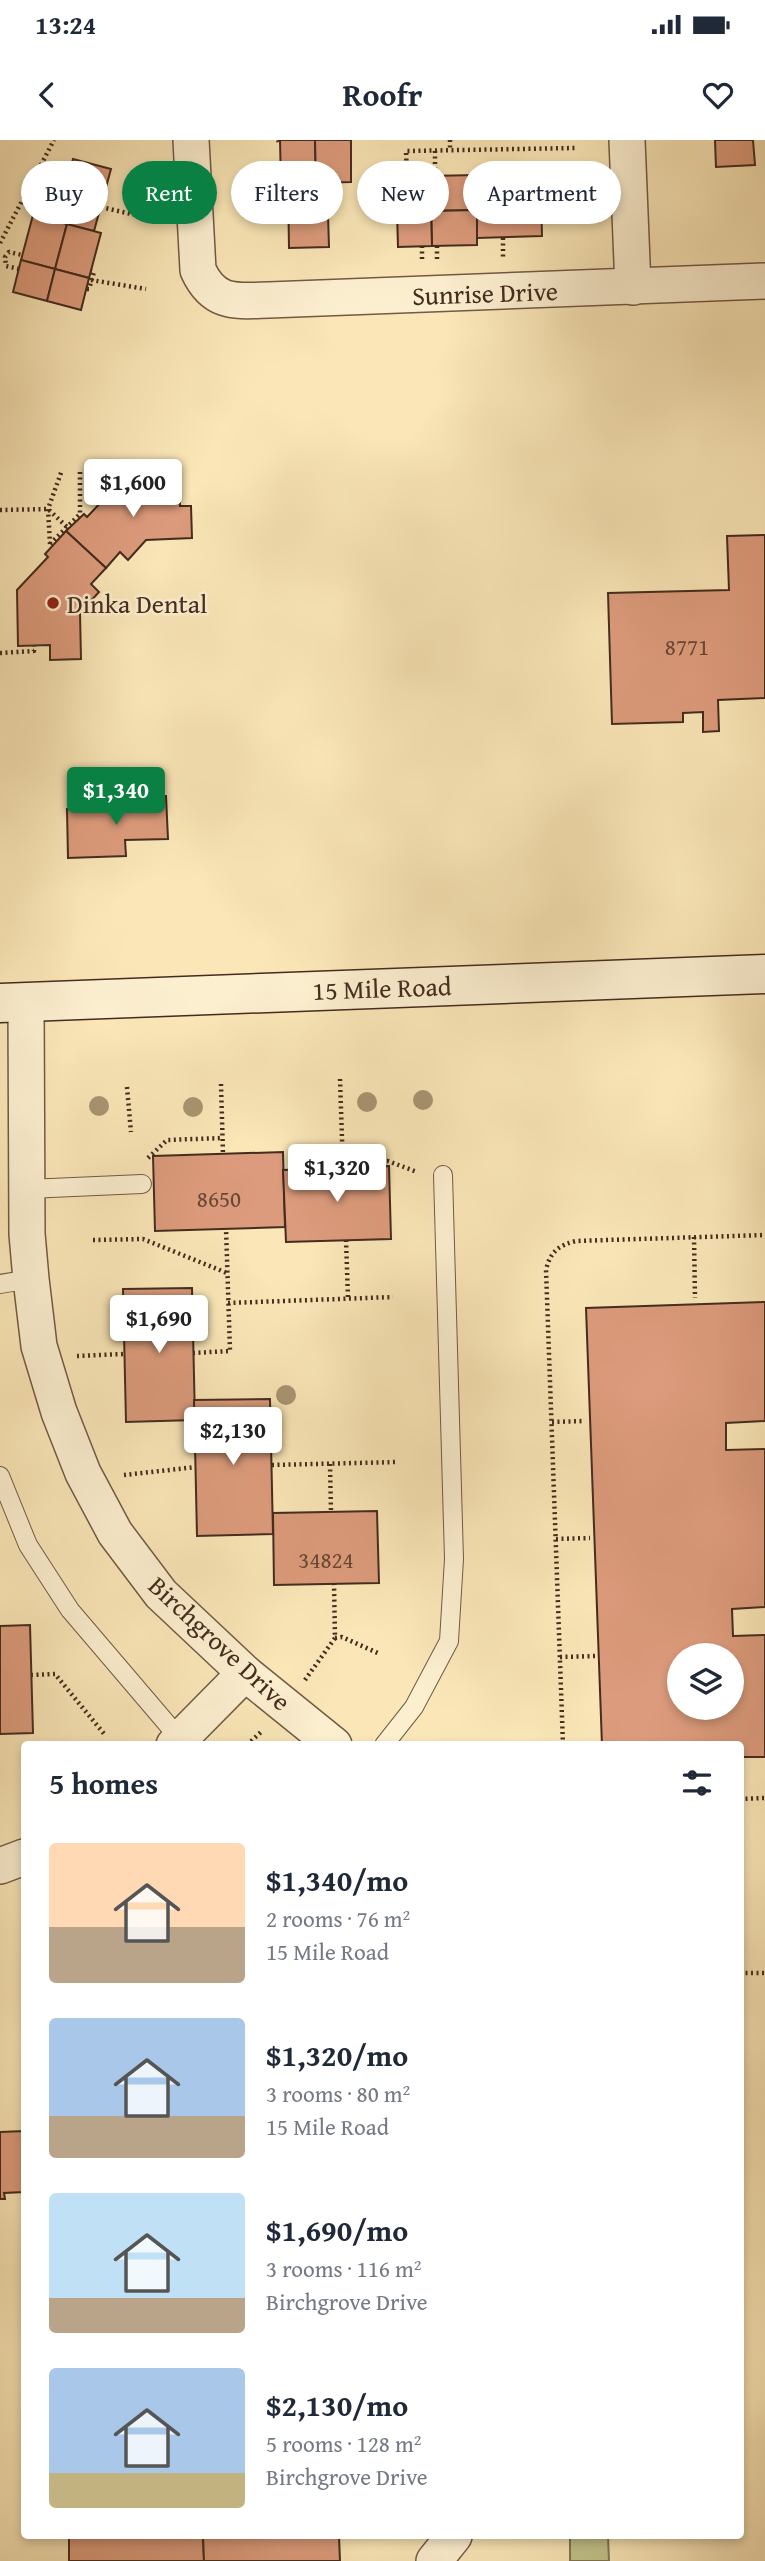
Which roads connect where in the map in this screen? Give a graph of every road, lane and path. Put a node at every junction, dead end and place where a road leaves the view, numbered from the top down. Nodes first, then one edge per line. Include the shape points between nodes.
1 (54, 140) edge
2 (191, 140) edge
3 (450, 140) edge
4 (627, 140) edge
5 (575, 148) dead end
6 (450, 150) junction
7 (435, 151) junction
8 (406, 161) edge
9 (435, 161) edge
10 (0, 243) edge
11 (22, 256) dead end
12 (3, 257) edge
13 (19, 269) dead end
14 (91, 271) dead end
15 (92, 280) junction
16 (765, 281) edge
17 (633, 287) junction
18 (87, 289) dead end
19 (146, 289) dead end
20 (80, 469) dead end
21 (62, 470) dead end
22 (48, 509) junction
23 (0, 510) edge
24 (67, 527) junction
25 (34, 646) dead end
26 (0, 653) edge
27 (765, 974) edge
28 (13, 1003) edge
29 (340, 1079) dead end
30 (221, 1084) dead end
31 (127, 1087) dead end
32 (131, 1132) dead end
33 (223, 1138) junction
34 (223, 1154) dead end
35 (146, 1160) dead end
36 (343, 1160) junction
37 (343, 1168) dead end
38 (434, 1175) joint
39 (142, 1185) dead end
40 (28, 1189) junction
41 (226, 1229) dead end
42 (765, 1235) edge
43 (694, 1237) junction
44 (93, 1240) dead end
45 (346, 1240) dead end
46 (227, 1273) junction
47 (15, 1282) edge
48 (393, 1297) dead end
49 (348, 1298) junction
50 (695, 1298) dead end
51 (228, 1303) junction
52 (193, 1353) dead end
53 (124, 1354) dead end
54 (77, 1356) dead end
55 (585, 1421) dead end
56 (552, 1422) junction
57 (398, 1462) dead end
58 (330, 1464) junction
59 (272, 1465) dead end
60 (196, 1467) dead end
61 (122, 1475) dead end
62 (0, 1476) edge
63 (331, 1512) dead end
64 (590, 1538) dead end
65 (556, 1539) junction
66 (334, 1584) dead end
67 (335, 1638) junction
68 (380, 1654) dead end
69 (596, 1656) dead end
70 (560, 1657) junction
71 (245, 1673) junction
72 (31, 1675) dead end
73 (298, 1689) dead end
74 (105, 1735) dead end
75 (176, 1741) edge
76 (178, 1741) edge
77 (329, 1741) edge
78 (387, 1741) edge
79 (563, 1741) edge
80 (765, 1798) edge
81 (744, 1799) edge
82 (21, 1858) edge
83 (0, 1866) edge
84 (744, 1973) edge
85 (765, 1973) edge
86 (452, 2539) edge
87 (435, 2561) edge

1 - 10 path
2 - 17 street, Sunrise Drive via 198,270 209,289 226,300
3 - 6 path
4 - 17 street
5 - 6 path
6 - 7 path
7 - 8 path via 406,151
7 - 9 path
11 - 12 path via 9,252
12 - 13 path via 6,266
14 - 15 path
15 - 18 path
15 - 19 path
16 - 17 street, Sunrise Drive
20 - 24 path via 80,514
21 - 22 path
22 - 23 path
22 - 24 path
22 - 24 path via 51,545
25 - 26 path via 34,652
27 - 28 main road, 15 Mile Road
28 - 40 street, Birchgrove Drive
29 - 36 path
30 - 33 path
31 - 32 path
33 - 34 path
33 - 35 path via 167,1140
36 - 37 path
36 - 38 path via 388,1161
38 - 78 lane via 454,1559 449,1641 414,1707
39 - 40 lane
40 - 47 street, Birchgrove Drive via 27,1234
41 - 46 path
42 - 43 path
43 - 50 path
43 - 56 path via 576,1241 553,1252 546,1270
44 - 46 path via 143,1239
45 - 49 path
46 - 51 path
47 - 71 street, Birchgrove Drive via 83,1474 115,1533 161,1594
48 - 49 path
49 - 51 path
51 - 52 path via 230,1351
53 - 54 path
55 - 56 path
56 - 65 path
57 - 58 path
58 - 59 path
58 - 63 path
60 - 61 path
62 - 75 lane via 28,1545 70,1610
64 - 65 path
65 - 70 path
66 - 67 path
67 - 68 path
67 - 73 path
69 - 70 path
70 - 79 path
71 - 76 street
71 - 77 street, Birchgrove Drive
72 - 74 path via 55,1674
80 - 81 path
82 - 83 street
84 - 85 path
86 - 87 street

